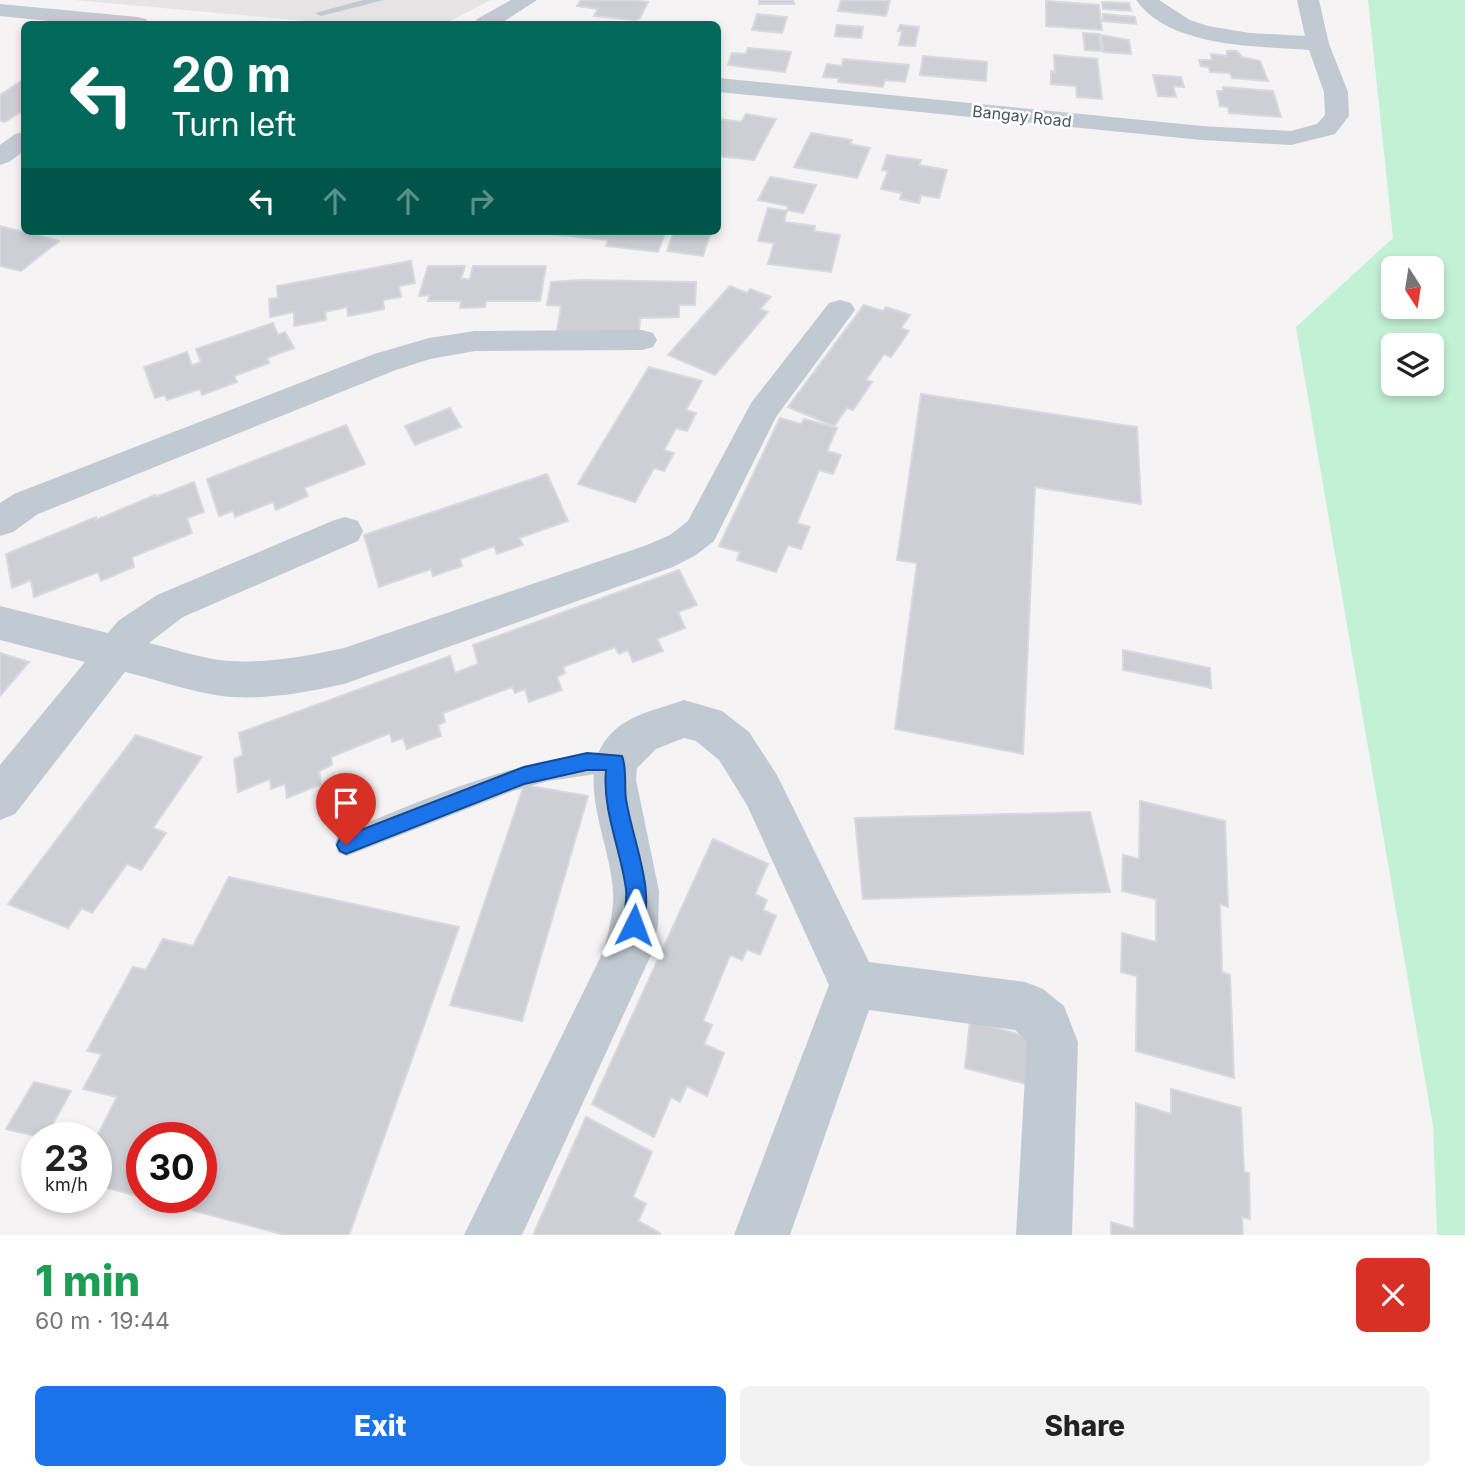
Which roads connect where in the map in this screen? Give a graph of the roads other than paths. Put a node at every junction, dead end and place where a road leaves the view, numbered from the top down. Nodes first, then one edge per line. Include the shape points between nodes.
1 (312, 0) edge
2 (378, 0) edge
3 (526, 0) edge
4 (1147, 0) edge
5 (1308, 0) edge
6 (0, 10) edge
7 (108, 21) edge
8 (490, 21) edge
9 (1318, 44) junction
10 (721, 85) edge
11 (21, 141) edge
12 (0, 157) edge
13 (840, 310) dead end
14 (642, 340) dead end
15 (0, 522) edge
16 (345, 531) dead end
17 (0, 623) edge
18 (117, 653) junction
19 (615, 762) junction
20 (0, 799) edge
21 (346, 845) dead end
22 (854, 984) junction
23 (492, 1235) edge
24 (762, 1235) edge
25 (1044, 1235) edge

1 - 2 lane via 317,17
3 - 8 street
4 - 9 street via 1173,22 1199,31
5 - 9 street
6 - 7 street
9 - 10 street, Bangay Road via 1336,92 1337,116 1316,134 1291,138
11 - 12 street
13 - 18 street via 763,411 701,531 683,545 344,666 299,676 215,677
14 - 15 street via 475,341 429,349 372,367 26,504
16 - 18 street via 170,606 132,633
17 - 18 street
18 - 20 street
19 - 21 lane via 578,763 524,775
19 - 22 street via 641,735 684,719 707,725 734,746 762,790
19 - 23 street via 619,813 636,891 627,955
22 - 24 street
22 - 25 street via 1025,1007 1046,1024 1053,1042

